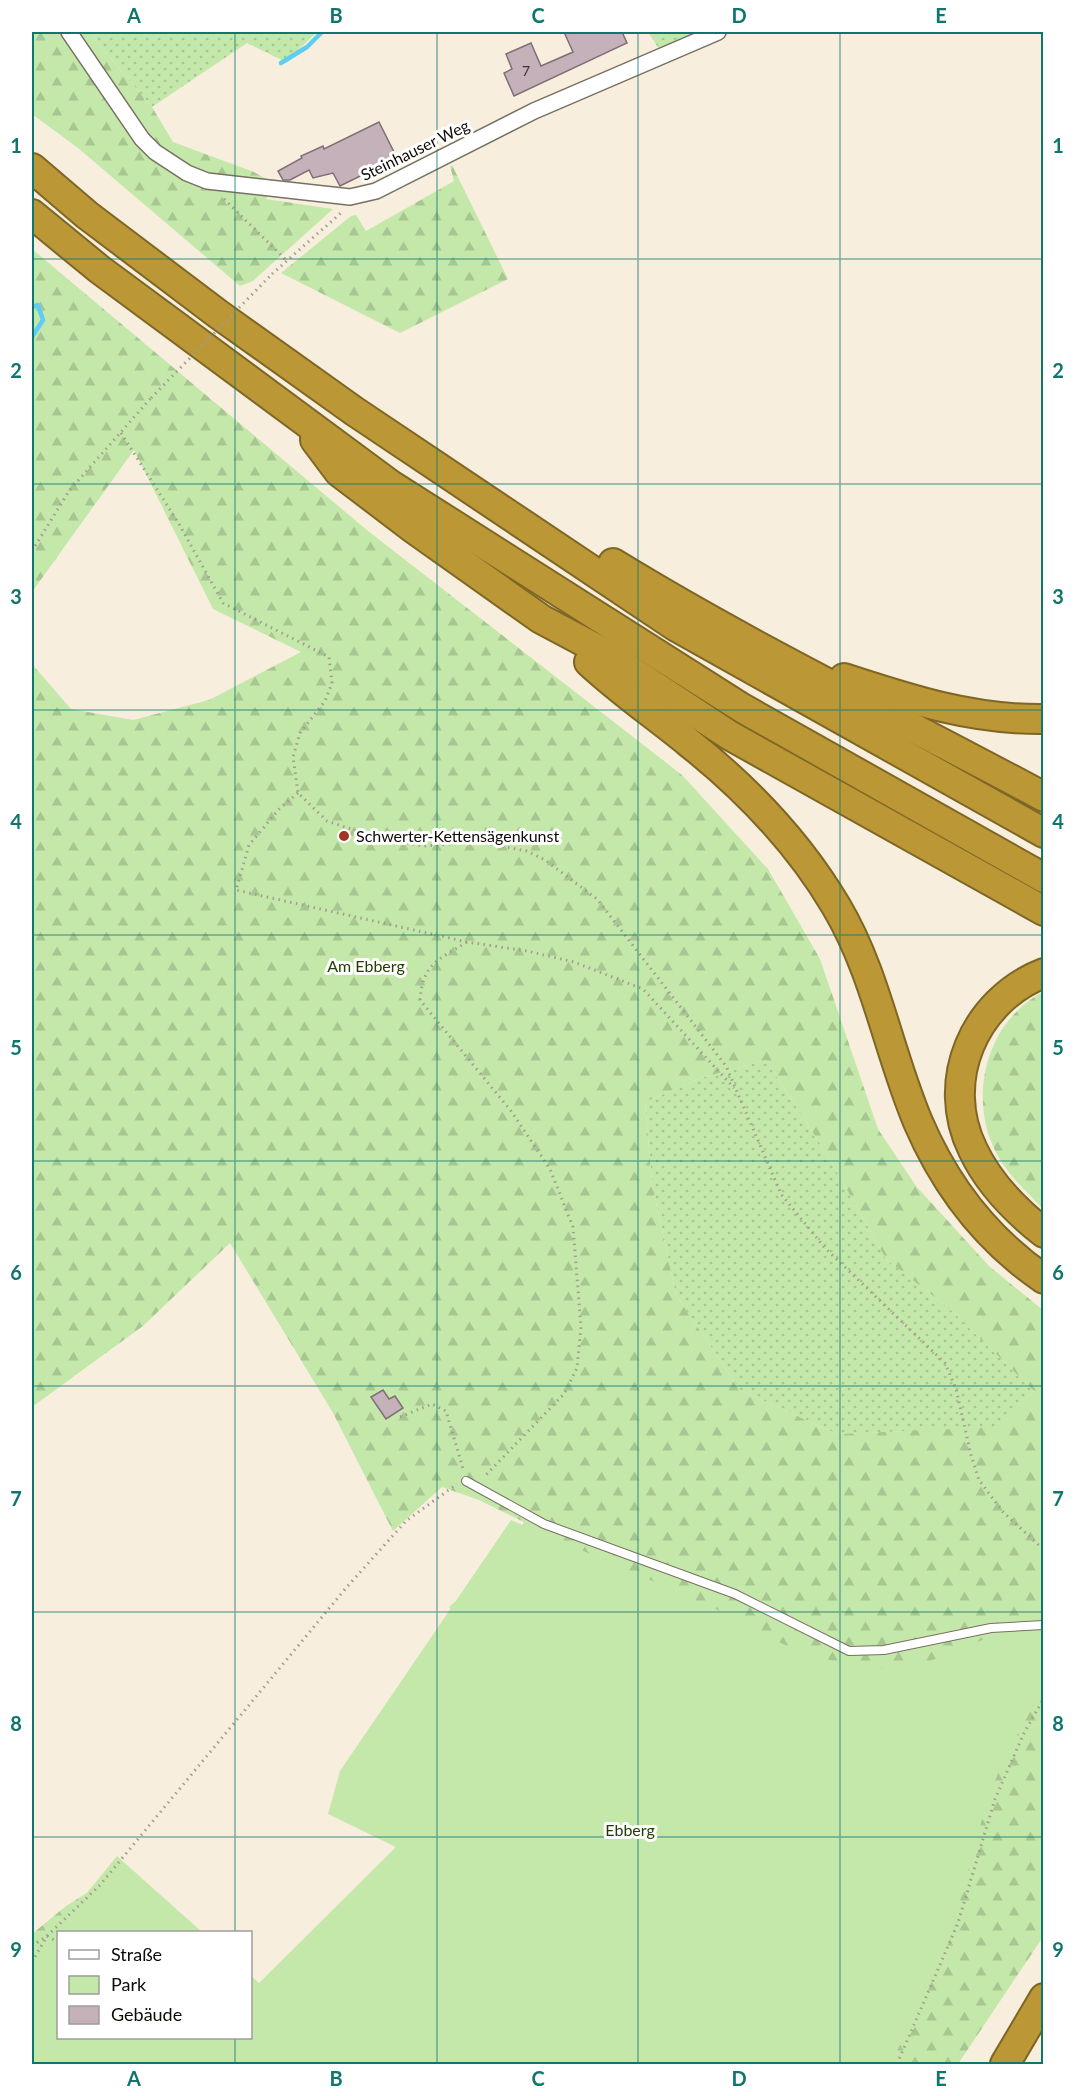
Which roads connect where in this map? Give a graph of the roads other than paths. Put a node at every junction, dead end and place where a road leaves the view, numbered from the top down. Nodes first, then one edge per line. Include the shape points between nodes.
1 (69, 32) edge
2 (718, 32) edge
3 (32, 154) edge
4 (32, 168) edge
5 (32, 214) edge
6 (296, 415) junction
7 (689, 609) junction
8 (541, 619) junction
9 (1044, 719) edge
10 (1044, 797) edge
11 (1044, 833) edge
12 (1044, 878) edge
13 (1044, 911) edge
14 (1044, 973) edge
15 (1044, 1233) edge
16 (1044, 1279) edge
17 (466, 1481) road end
18 (1044, 1624) edge
19 (1044, 1998) edge
20 (1044, 2038) edge
21 (1005, 2064) edge
22 (1023, 2064) edge

1 - 2 street, Steinhauser Weg via 142,139 170,163 207,181 359,197 534,111
3 - 7 highway via 216,295 466,473
4 - 11 highway via 87,215 218,314 354,411 675,626
5 - 6 highway via 99,269
6 - 8 highway via 339,472
6 - 12 highway via 392,485 742,708
7 - 9 highway via 845,679 948,711
7 - 10 highway
8 - 13 highway via 603,652 729,735
8 - 16 highway via 725,773 813,870 858,950 917,1120 932,1152 975,1218
14 - 15 highway via 1010,990 978,1026 964,1060 959,1098 965,1130 982,1167 1001,1192
17 - 18 lane via 544,1524 735,1594 849,1651 884,1650 991,1628
19 - 21 highway
20 - 22 highway

